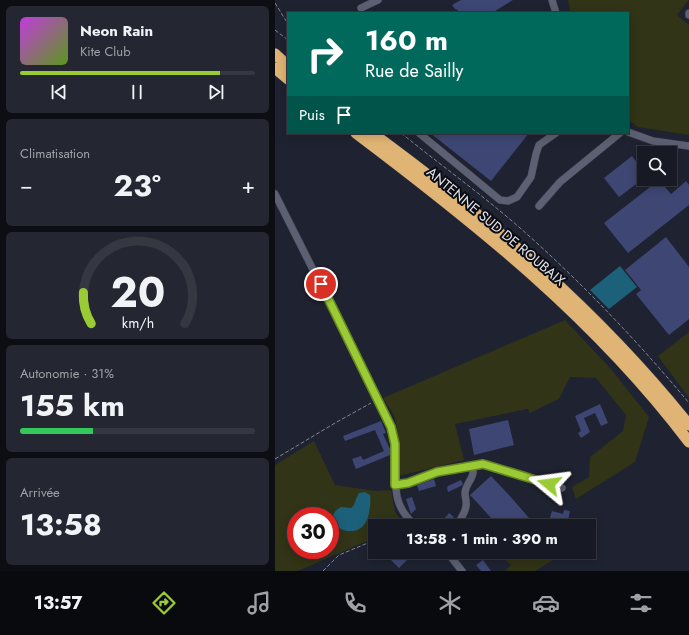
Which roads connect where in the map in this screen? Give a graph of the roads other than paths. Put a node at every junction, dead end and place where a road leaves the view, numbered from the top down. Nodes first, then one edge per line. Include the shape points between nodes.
1 (378, 0) edge
2 (553, 0) edge
3 (361, 8) dead end
4 (556, 12) edge
5 (275, 54) edge
6 (287, 65) edge
7 (275, 68) edge
8 (287, 78) edge
9 (629, 132) edge
10 (357, 134) edge
11 (373, 134) edge
12 (420, 134) edge
13 (555, 134) edge
14 (619, 134) edge
15 (689, 146) edge
16 (275, 194) edge
17 (539, 206) dead end
18 (689, 425) edge
19 (689, 442) edge
20 (473, 466) junction
21 (395, 485) junction
22 (562, 488) dead end
23 (408, 519) edge
24 (461, 519) edge
25 (453, 559) edge
26 (462, 571) edge

1 - 3 street
2 - 4 street
5 - 6 highway
7 - 8 highway
9 - 15 street via 653,141
10 - 19 highway, ANTENNE SUD DE ROUBAIX via 463,214 530,271 609,348
11 - 18 highway, ANTENNE SUD DE ROUBAIX via 469,207 539,266 615,340
12 - 13 street via 500,200 505,201 512,200 521,192 533,172 539,145
14 - 17 street via 560,182
16 - 21 street via 394,436
20 - 21 street via 437,472
20 - 22 street via 483,464
20 - 24 street via 474,473 465,493 466,507
21 - 23 street via 401,510
25 - 26 street

